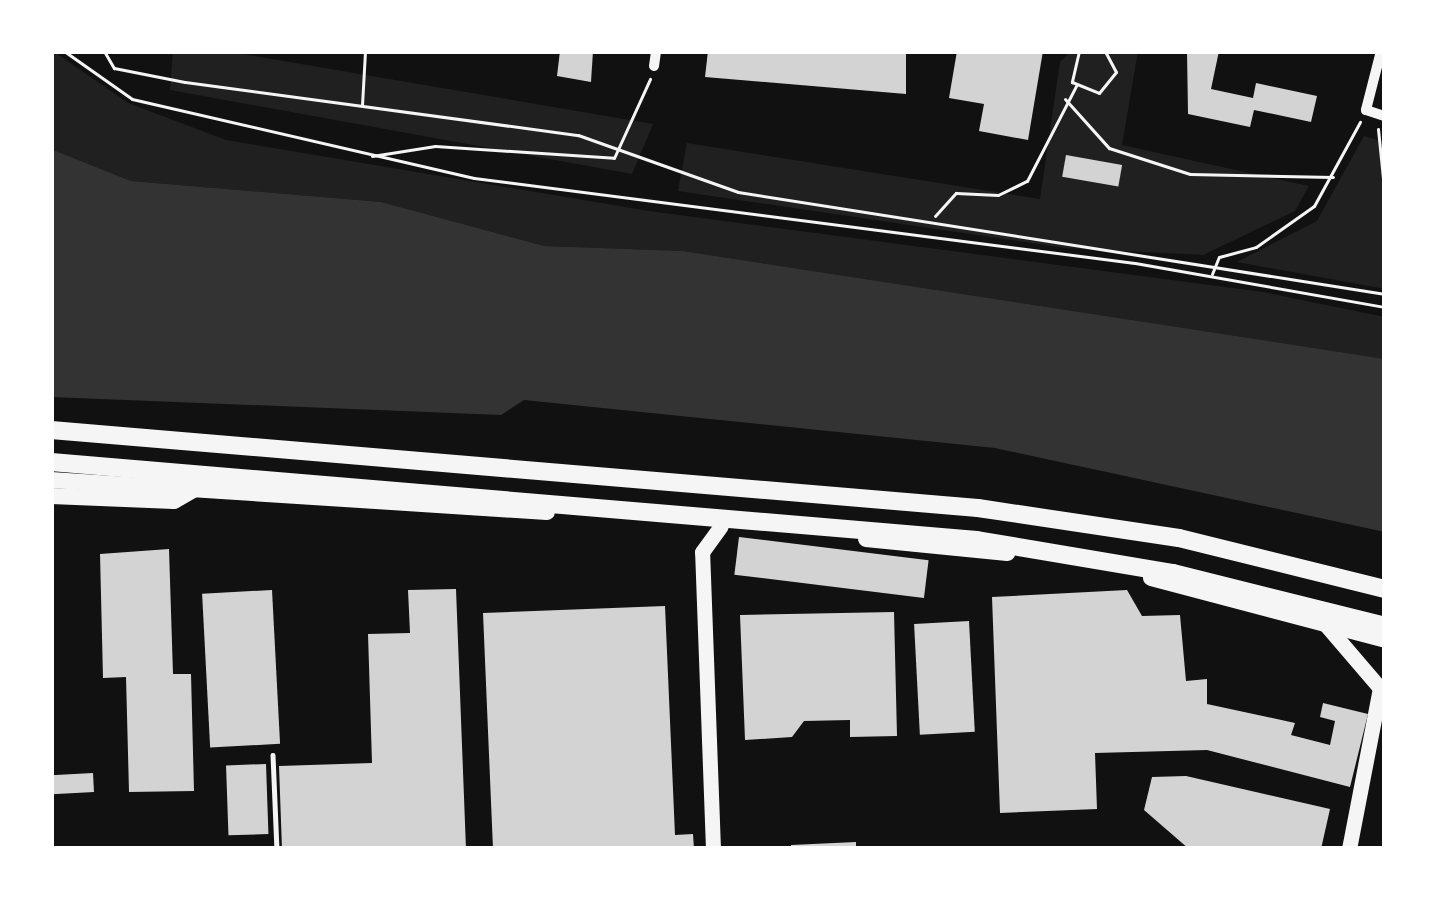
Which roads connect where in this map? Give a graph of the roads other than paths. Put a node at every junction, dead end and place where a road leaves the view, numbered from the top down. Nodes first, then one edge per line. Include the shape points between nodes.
1 (656, 51) edge
2 (1381, 51) edge
3 (654, 66) road end
4 (1385, 116) edge
5 (51, 430) edge
6 (51, 462) edge
7 (51, 480) edge
8 (194, 490) junction
9 (51, 496) edge
10 (722, 526) junction
11 (1385, 590) edge
12 (1317, 619) junction
13 (1385, 626) edge
14 (1385, 640) edge
15 (1383, 687) edge
16 (272, 755) dead end
17 (277, 849) edge
18 (712, 849) edge
19 (1349, 849) edge

1 - 3 street
2 - 4 street via 1366,110
5 - 11 highway via 978,508 1179,538
6 - 13 highway via 977,540 1173,573
7 - 8 main road
8 - 9 main road via 174,500
8 - 10 main road
10 - 12 main road via 1019,554
10 - 18 main road via 702,552
12 - 14 main road
12 - 15 main road via 1362,656
15 - 19 main road
16 - 17 lane

